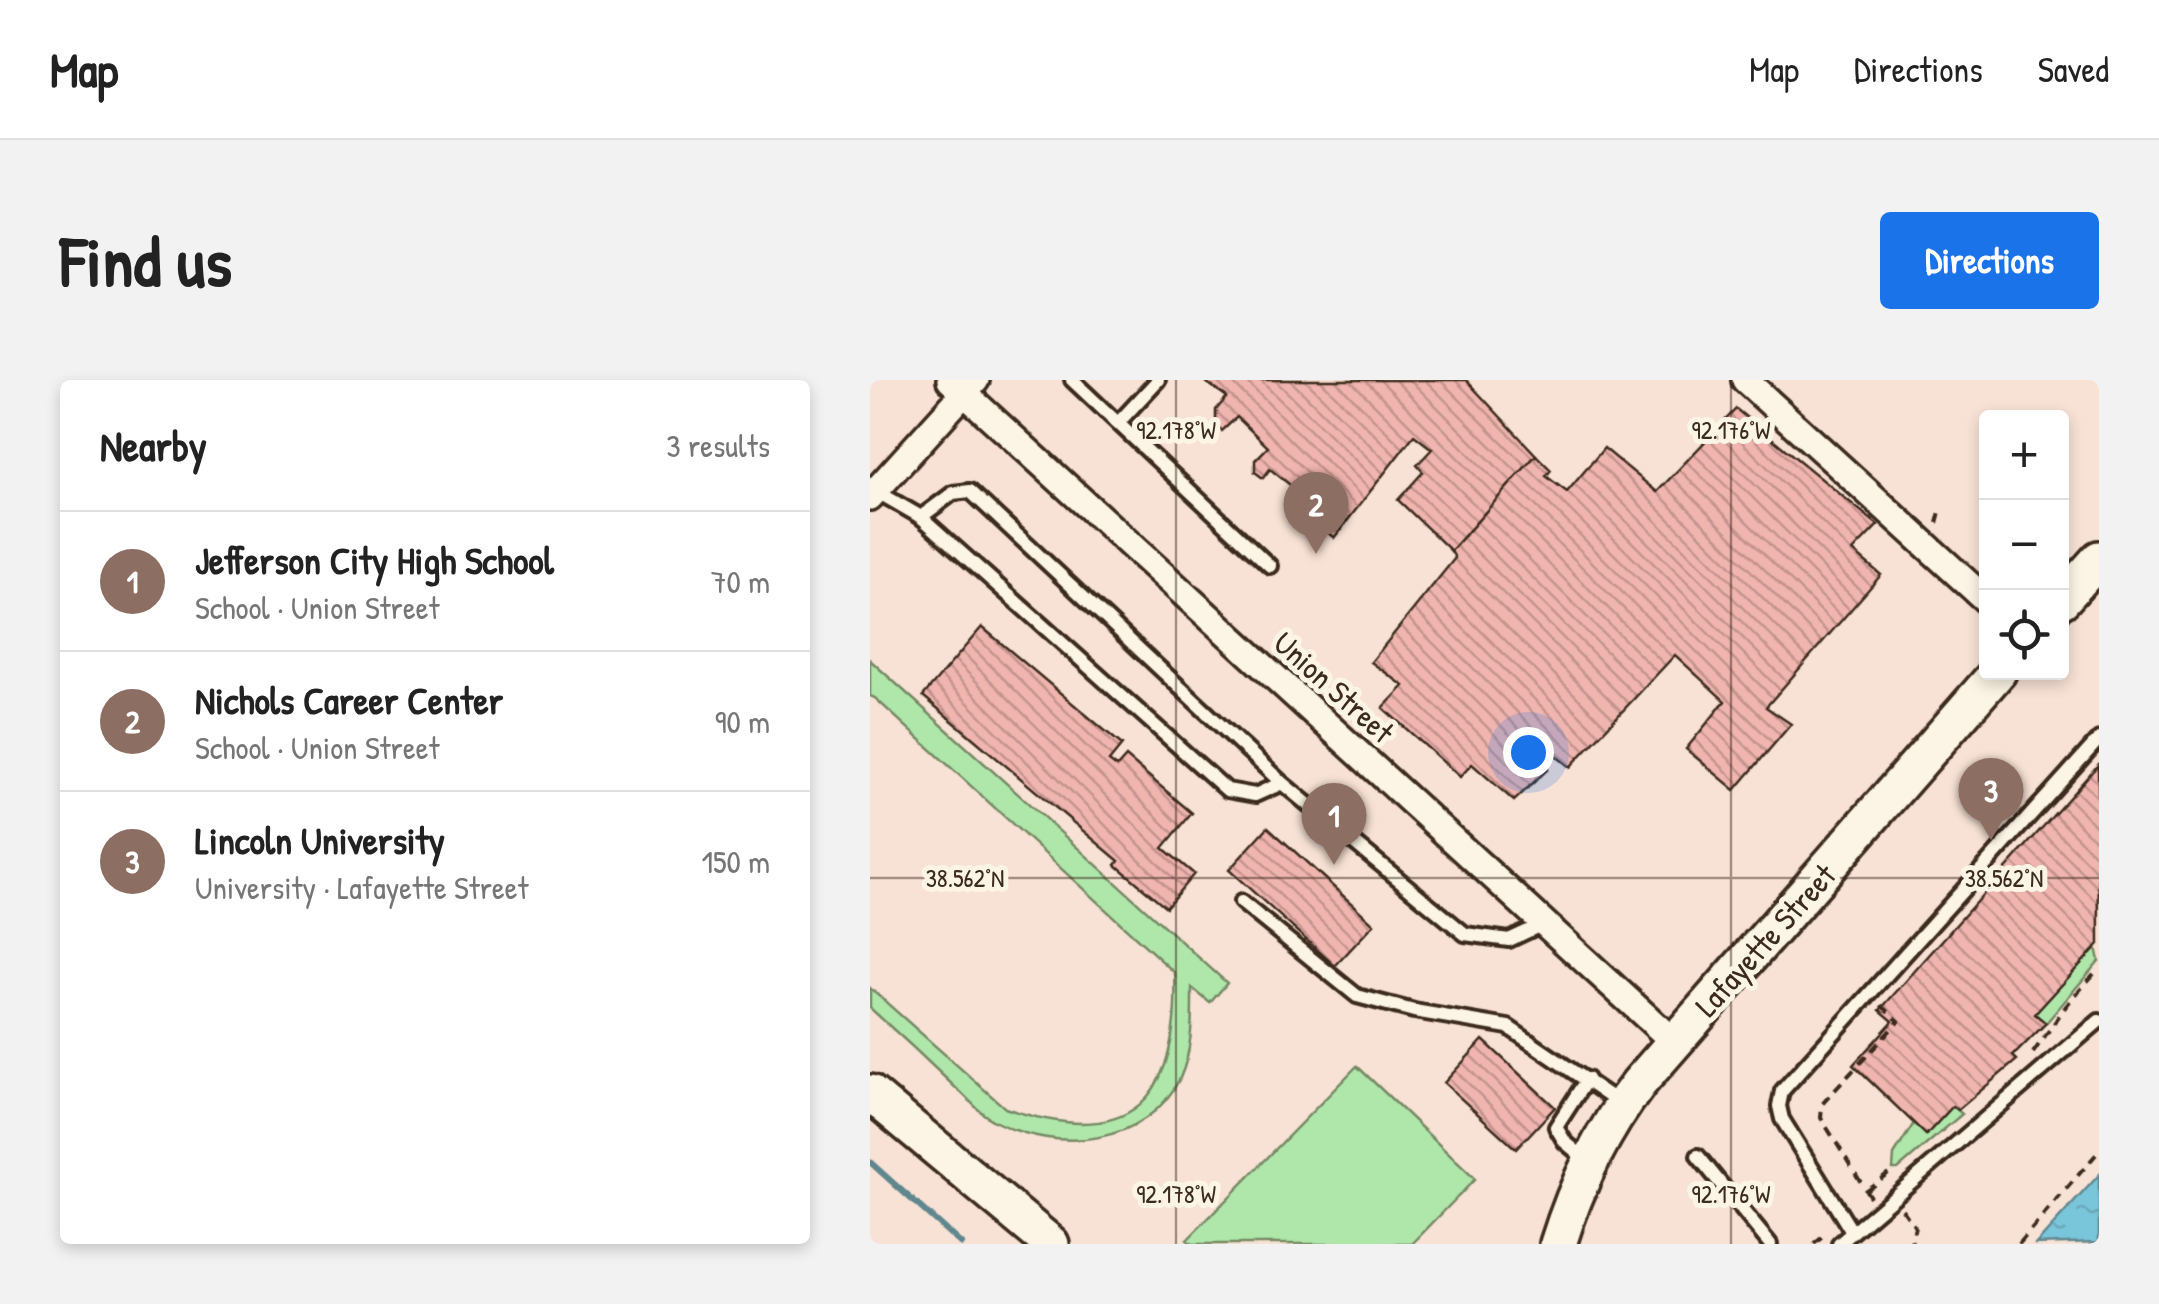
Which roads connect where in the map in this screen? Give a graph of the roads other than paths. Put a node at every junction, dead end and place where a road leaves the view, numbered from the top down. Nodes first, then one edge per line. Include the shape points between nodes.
1 (1072, 380) edge
2 (1158, 380) edge
3 (1744, 380) edge
4 (963, 384) edge
5 (1118, 423) junction
6 (873, 494) edge
7 (921, 517) junction
8 (2099, 559) edge
9 (1270, 566) dead end
10 (2069, 592) edge
11 (1979, 594) edge
12 (1991, 680) edge
13 (2099, 740) edge
14 (1282, 783) junction
15 (1241, 902) dead end
16 (1545, 923) junction
17 (2099, 1021) edge
18 (1674, 1042) junction
19 (1587, 1079) junction
20 (870, 1093) edge
21 (1622, 1105) junction
22 (1698, 1156) dead end
23 (1589, 1162) junction
24 (1852, 1232) junction
25 (1561, 1239) edge
26 (1051, 1244) edge
27 (1770, 1244) edge
28 (1838, 1244) edge

1 - 5 lane
2 - 5 lane
3 - 11 street
4 - 6 street
4 - 16 street, Union Street
5 - 9 lane
6 - 7 lane
7 - 14 lane via 1228,790 1255,794
7 - 14 lane via 953,493 970,491
8 - 10 main road
12 - 18 main road, Lafayette Street
13 - 24 lane via 1782,1091 1782,1119
14 - 16 lane via 1465,934 1509,940
15 - 19 lane via 1357,996 1508,1027
16 - 18 street, Union Street
17 - 24 lane
18 - 21 main road, Lafayette Street
19 - 21 lane
19 - 23 lane via 1556,1128
20 - 26 main road
21 - 23 main road, Lafayette Street
22 - 27 lane
23 - 25 main road, Lafayette Street
24 - 28 lane

